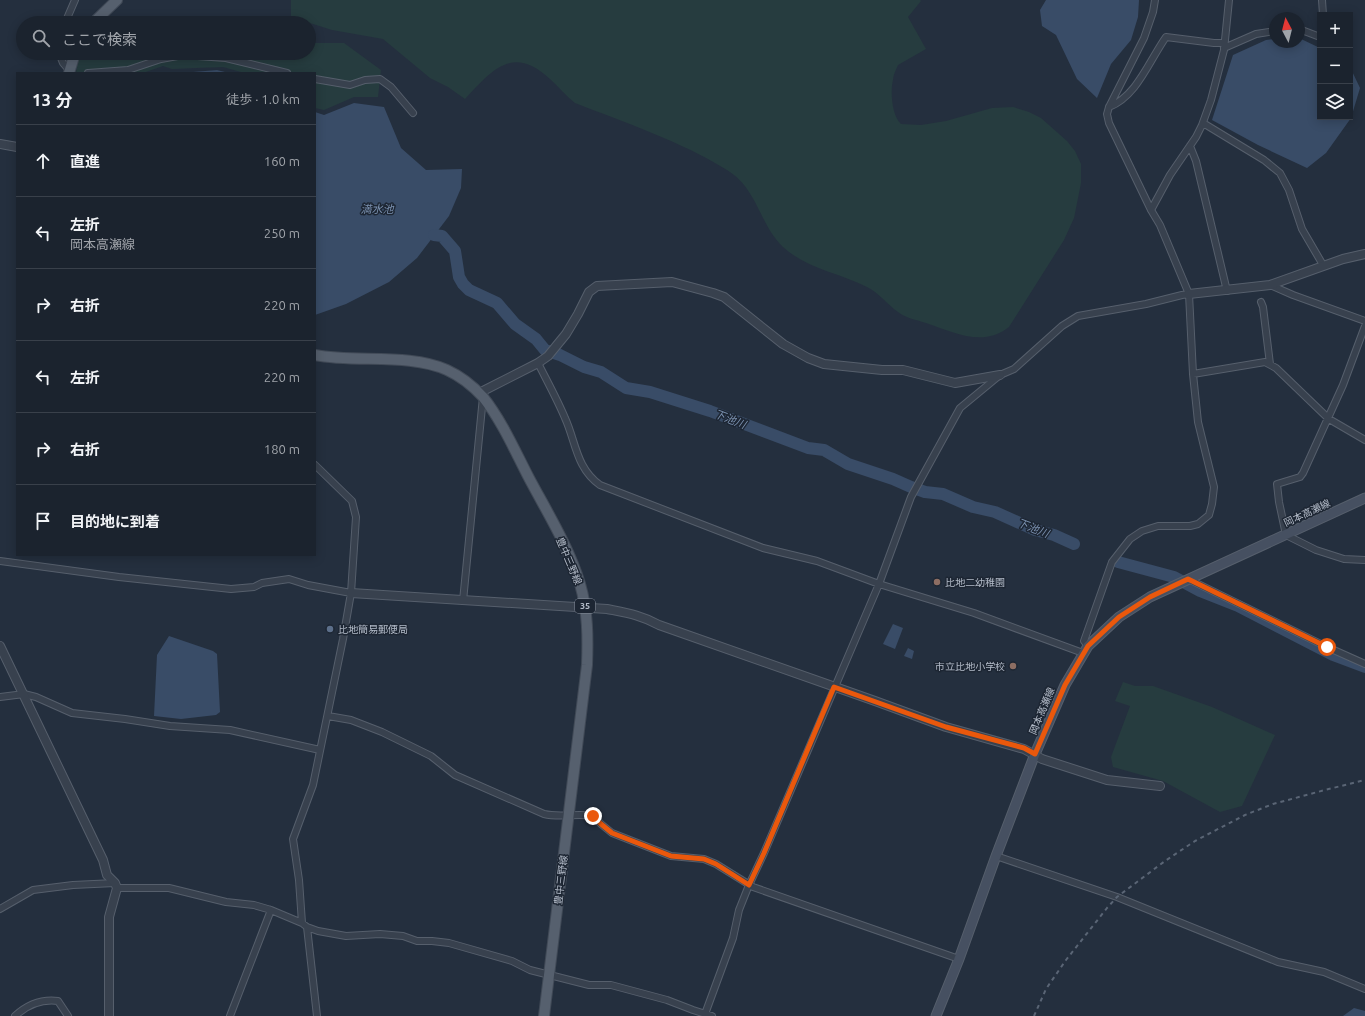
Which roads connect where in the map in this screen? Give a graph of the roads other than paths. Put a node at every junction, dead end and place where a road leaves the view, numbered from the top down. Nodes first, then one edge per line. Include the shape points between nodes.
1 (75, 0) edge
2 (117, 0) edge
3 (1155, 0) edge
4 (1229, 0) edge
5 (1322, 0) edge
6 (1323, 12) edge
7 (68, 16) edge
8 (100, 16) edge
9 (1305, 31) edge
10 (1269, 32) edge
11 (1317, 36) edge
12 (1224, 45) junction
13 (62, 60) edge
14 (73, 60) edge
15 (159, 60) edge
16 (234, 60) edge
17 (69, 71) edge
18 (101, 72) edge
19 (283, 72) edge
20 (316, 79) edge
21 (1109, 108) junction
22 (413, 113) dead end
23 (1203, 123) junction
24 (0, 144) edge
25 (1190, 146) junction
26 (16, 147) edge
27 (1152, 210) junction
28 (1365, 254) edge
29 (1323, 266) junction
30 (1270, 285) junction
31 (1227, 291) junction
32 (1189, 294) junction
33 (1260, 302) dead end
34 (1365, 320) edge
35 (1365, 326) edge
36 (316, 355) edge
37 (538, 363) junction
38 (1270, 364) junction
39 (1193, 374) junction
40 (1000, 375) junction
41 (481, 395) junction
42 (1329, 419) junction
43 (1365, 440) edge
44 (316, 466) edge
45 (1365, 498) edge
46 (1286, 535) junction
47 (1365, 560) edge
48 (0, 561) edge
49 (1188, 579) junction
50 (880, 584) junction
51 (351, 593) junction
52 (462, 601) junction
53 (586, 608) junction
54 (0, 646) edge
55 (1085, 649) junction
56 (1365, 664) edge
57 (834, 687) junction
58 (24, 694) junction
59 (0, 697) edge
60 (328, 716) junction
61 (320, 750) junction
62 (1035, 754) junction
63 (1160, 786) dead end
64 (568, 814) junction
65 (996, 856) junction
66 (116, 885) junction
67 (749, 885) junction
68 (0, 909) edge
69 (271, 910) junction
70 (305, 925) junction
71 (959, 959) junction
72 (549, 975) junction
73 (1365, 989) edge
74 (705, 1014) junction
75 (14, 1016) edge
76 (68, 1016) edge
77 (109, 1016) edge
78 (230, 1016) edge
79 (317, 1016) edge
80 (544, 1016) edge
81 (712, 1016) edge
82 (936, 1016) edge

1 - 7 street
2 - 8 main road
3 - 21 street via 1144,38
4 - 12 street
5 - 6 street
9 - 11 street
10 - 12 street
12 - 21 street via 1166,37 1136,84 1123,100
12 - 23 street
13 - 17 street
14 - 17 main road
15 - 18 street via 128,70
16 - 19 street
20 - 22 street via 350,84 380,79 391,87
21 - 27 street via 1109,123
23 - 25 street
23 - 29 street via 1264,160 1280,173 1289,190 1302,229
24 - 26 street
25 - 27 street via 1170,175
25 - 31 street via 1196,161
27 - 32 street
28 - 29 street
29 - 30 street
30 - 31 street
30 - 34 street
31 - 32 street
32 - 39 street
32 - 40 street via 1078,316 1062,326 1014,368
33 - 38 street via 1263,307
35 - 42 street
36 - 41 main road, 豊中三野線 / 35 via 415,361 434,365 458,376
37 - 40 street via 562,340 589,292 597,286 672,282 724,297 783,344 824,364 903,370 955,383
37 - 41 street
37 - 50 street via 566,419 582,464 592,479 763,548 817,561
38 - 39 street via 1265,362
38 - 42 street
39 - 55 street via 1198,422 1214,487 1209,515 1198,524 1158,526 1142,531 1130,539 1112,562 1084,641
40 - 50 street via 960,408 955,416 911,497
41 - 52 street
41 - 53 main road, 豊中三野線 / 35 via 503,429 569,555
42 - 43 street
42 - 46 street via 1300,477 1277,484
44 - 51 street via 352,501 354,508 356,517
45 - 46 main road, 岡本高瀬線
46 - 47 street via 1316,550 1344,559
46 - 49 main road, 岡本高瀬線
48 - 51 street via 231,589 289,579
49 - 55 main road, 岡本高瀬線 via 1150,597 1119,617
49 - 56 street
50 - 55 street
50 - 57 street
51 - 52 street
51 - 60 street
52 - 53 street
53 - 57 street via 634,614 659,626
53 - 64 main road, 豊中三野線 / 35 via 587,665
54 - 58 street
55 - 62 main road, 岡本高瀬線 via 1056,704
57 - 62 street via 946,727 1024,748
57 - 67 street
58 - 59 street
58 - 61 street via 72,712 170,726 230,730
58 - 66 street via 103,860 107,875
60 - 61 street
60 - 64 street via 351,720 382,732 431,756 455,775 544,814
61 - 70 street via 313,785 293,838
62 - 63 street via 1042,759 1107,780
62 - 65 main road, 岡本高瀬線
64 - 67 street via 593,816 612,833 671,856 704,859
64 - 72 main road, 豊中三野線 / 35
65 - 71 main road, 岡本高瀬線
65 - 73 street via 1117,897 1278,962 1324,972
66 - 68 street via 73,885 33,890
66 - 69 street via 169,888
66 - 77 street via 109,917
67 - 71 street
67 - 74 street
69 - 70 street
69 - 78 street
70 - 72 street via 318,931 346,936 380,934 403,936 417,941 449,943 512,961 530,970
70 - 79 street
71 - 82 main road, 岡本高瀬線
72 - 74 street via 589,985 611,985 667,1000
72 - 80 main road, 豊中三野線 / 35
74 - 81 street
75 - 76 street via 35,1003 52,1000 58,1001

